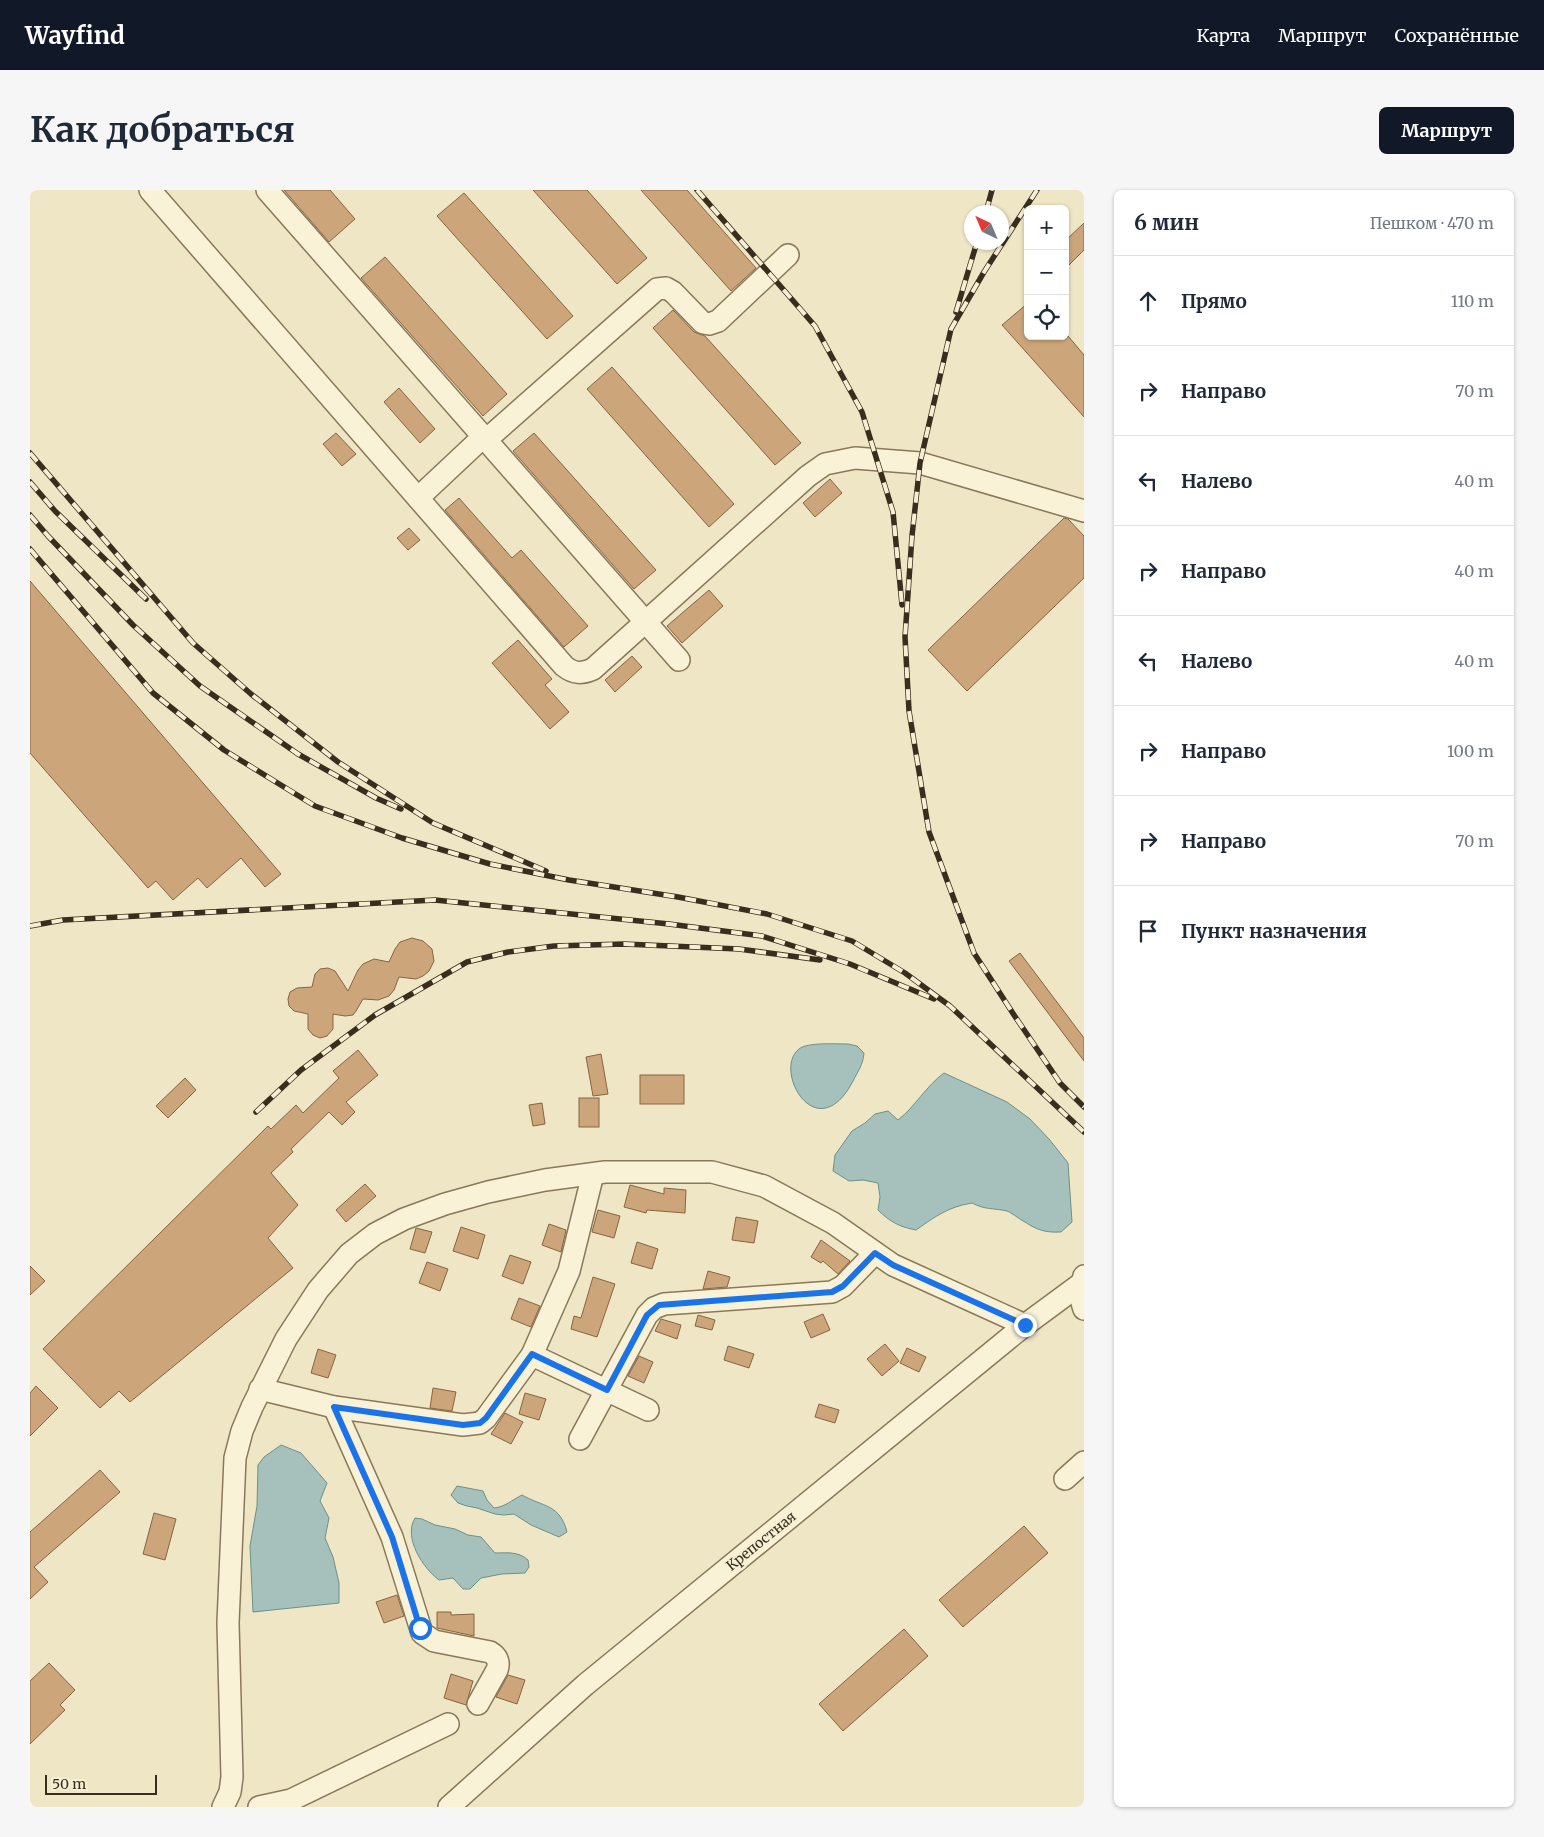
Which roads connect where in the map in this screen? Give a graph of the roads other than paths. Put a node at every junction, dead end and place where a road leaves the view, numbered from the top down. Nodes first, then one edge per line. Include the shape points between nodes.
1 (150, 190) edge
2 (267, 190) edge
3 (788, 255) dead end
4 (484, 438) junction
5 (418, 498) junction
6 (1084, 511) edge
7 (645, 622) junction
8 (678, 660) dead end
9 (593, 1174) junction
10 (875, 1253) junction
11 (1083, 1280) edge
12 (1084, 1309) edge
13 (1025, 1325) junction
14 (532, 1354) junction
15 (260, 1389) junction
16 (607, 1390) junction
17 (334, 1407) junction
18 (648, 1410) dead end
19 (580, 1439) dead end
20 (1084, 1462) edge
21 (1065, 1480) dead end
22 (478, 1704) dead end
23 (448, 1724) dead end
24 (223, 1807) edge
25 (259, 1807) edge
26 (449, 1807) edge

1 - 5 street
2 - 4 street
3 - 4 street via 718,321 709,324 703,323 673,292 666,288 657,290
4 - 5 street
4 - 7 street
5 - 7 street via 569,670 580,674 593,669
6 - 7 street via 920,463 863,458 835,461 808,476
7 - 8 street
9 - 10 street via 712,1172 764,1186 833,1223
9 - 14 street via 569,1271
9 - 15 street via 488,1192 404,1219 375,1234 349,1254 318,1290 286,1339
10 - 13 street via 893,1265
10 - 16 street via 843,1286 832,1292 659,1305 647,1315
11 - 12 street
11 - 13 street, Крепостная
13 - 26 street, Крепостная via 585,1685
14 - 16 street
14 - 17 street via 490,1414 480,1423 463,1425
15 - 17 street
15 - 24 street via 242,1431 235,1458 228,1623 232,1777
16 - 18 street
16 - 19 street
17 - 22 street via 392,1537 422,1633 434,1641 490,1652 498,1660 497,1670
20 - 21 street
23 - 25 street via 291,1800

